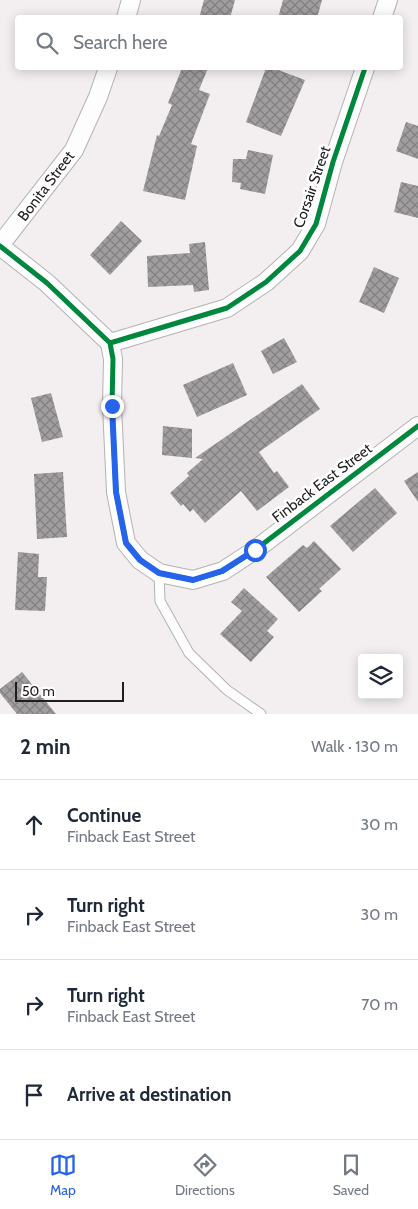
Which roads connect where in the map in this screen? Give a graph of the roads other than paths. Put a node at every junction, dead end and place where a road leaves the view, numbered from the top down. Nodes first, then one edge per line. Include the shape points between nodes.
1 (131, 0) edge
2 (388, 0) edge
3 (127, 15) edge
4 (383, 15) edge
5 (107, 70) edge
6 (364, 70) edge
7 (0, 245) edge
8 (110, 343) junction
9 (418, 426) edge
10 (159, 573) junction
11 (261, 714) edge

1 - 3 street
2 - 4 street
5 - 7 street, Bonita Street via 74,150
6 - 8 street, Corsair Street via 316,224 300,251 266,282 227,308
7 - 8 street via 47,282
8 - 10 street, Finback East Street via 116,492 126,543 140,560
9 - 10 street, Finback East Street via 255,550 222,571 193,580
10 - 11 lane via 160,601 189,652 228,690

